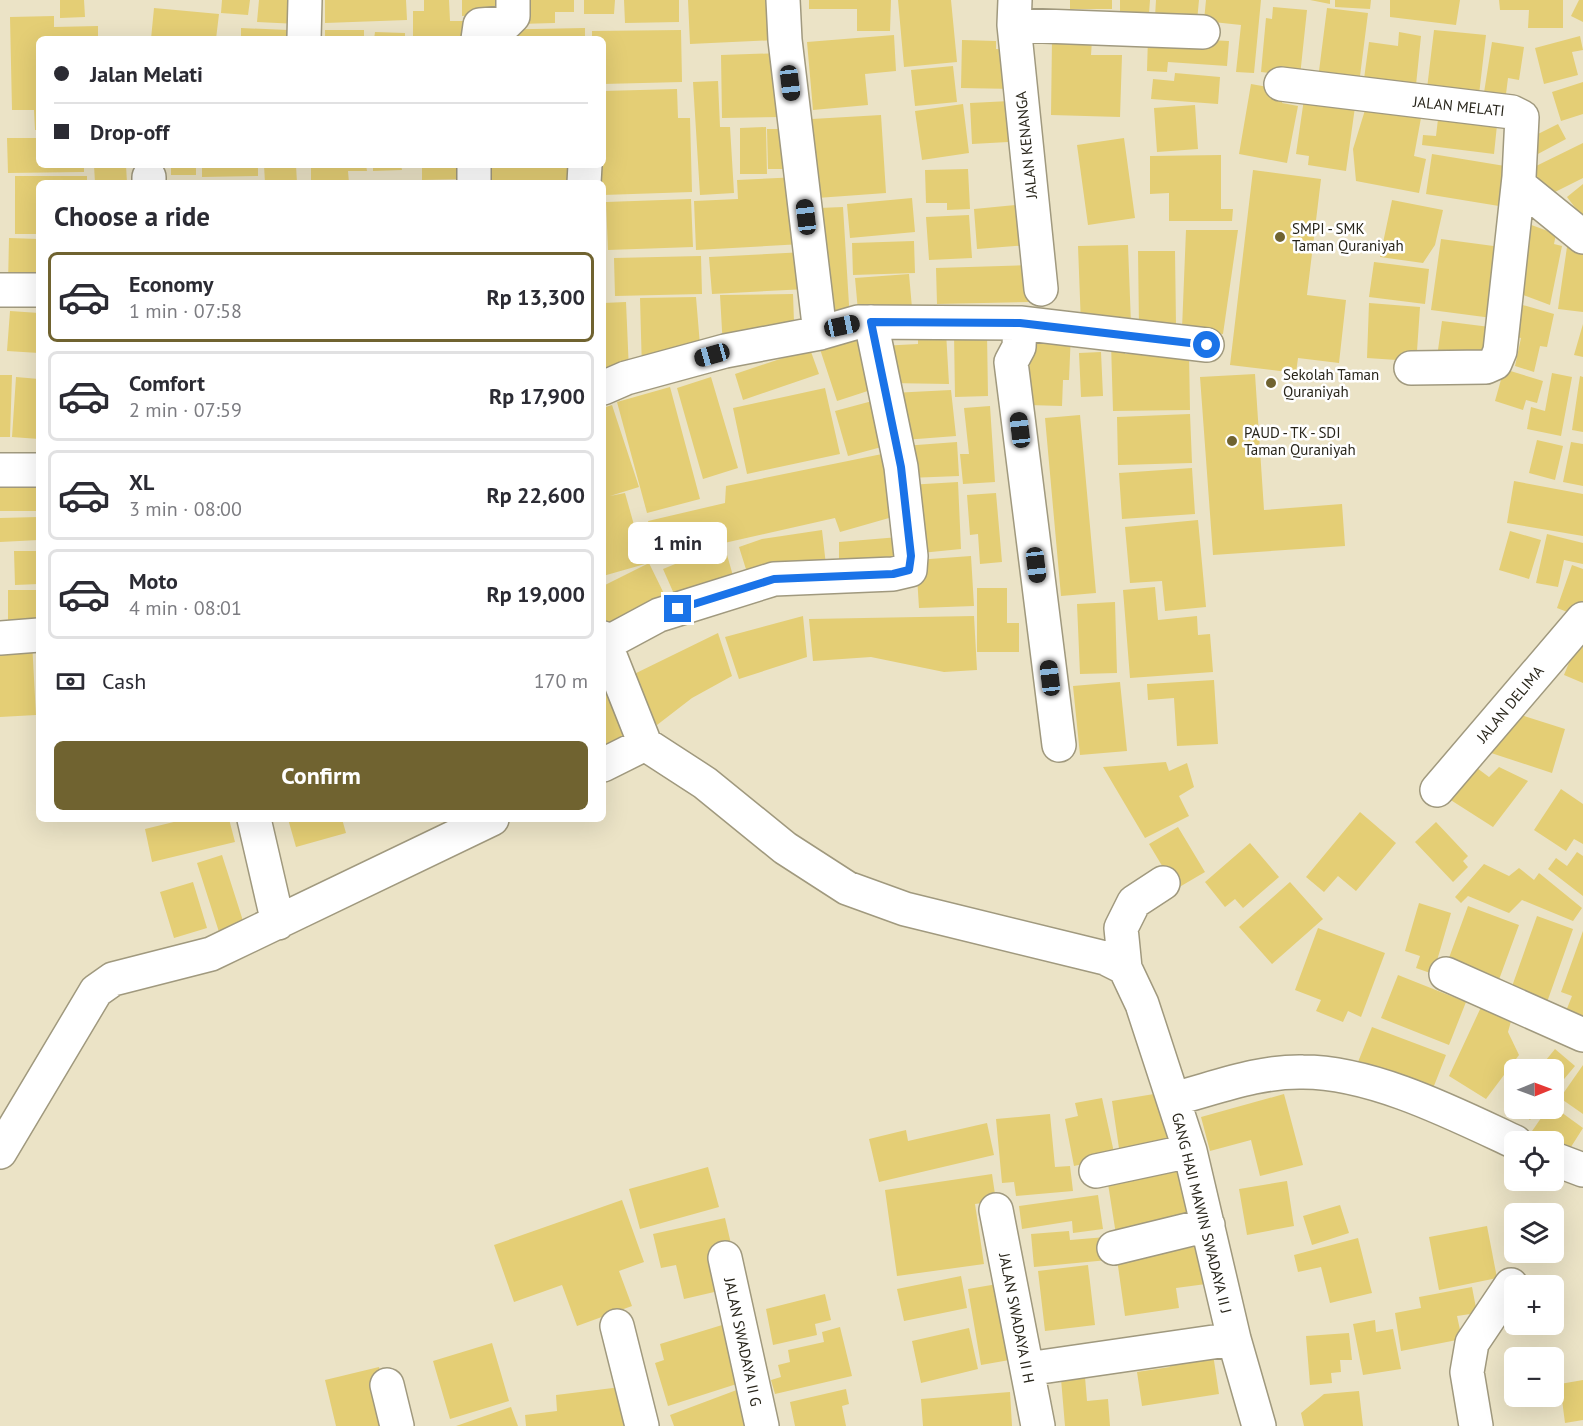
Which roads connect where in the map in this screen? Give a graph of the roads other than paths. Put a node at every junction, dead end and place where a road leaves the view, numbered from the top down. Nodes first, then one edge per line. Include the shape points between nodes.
1 (305, 0) edge
2 (513, 0) edge
3 (783, 0) edge
4 (1015, 12) edge
5 (1203, 32) dead end
6 (304, 36) edge
7 (478, 36) edge
8 (1281, 84) dead end
9 (1519, 185) junction
10 (1583, 237) edge
11 (1041, 289) dead end
12 (0, 290) edge
13 (36, 290) edge
14 (871, 322) junction
15 (1020, 323) junction
16 (820, 333) junction
17 (1207, 345) dead end
18 (1411, 368) dead end
19 (606, 387) edge
20 (0, 470) edge
21 (36, 470) edge
22 (1583, 619) edge
23 (36, 635) edge
24 (0, 638) edge
25 (606, 640) edge
26 (606, 646) edge
27 (645, 744) junction
28 (1059, 745) dead end
29 (606, 764) edge
30 (1437, 790) dead end
31 (255, 822) edge
32 (486, 822) edge
33 (1163, 883) dead end
34 (279, 923) junction
35 (1125, 969) junction
36 (1446, 974) dead end
37 (1583, 1035) edge
38 (1173, 1099) junction
39 (1504, 1137) edge
40 (1190, 1150) junction
41 (0, 1152) edge
42 (1564, 1163) edge
43 (1583, 1170) edge
44 (1096, 1171) dead end
45 (996, 1210) dead end
46 (1208, 1225) junction
47 (1114, 1248) dead end
48 (725, 1258) dead end
49 (1504, 1295) edge
50 (617, 1326) dead end
51 (1234, 1339) junction
52 (1027, 1369) junction
53 (387, 1385) dead end
54 (397, 1426) edge
55 (642, 1426) edge
56 (762, 1426) edge
57 (1038, 1426) edge
58 (1259, 1426) edge
59 (1476, 1426) edge

1 - 6 street
2 - 7 street via 513,16 506,23 480,25
3 - 16 street
4 - 5 street
4 - 11 street, JALAN KENANGA
8 - 9 street, JALAN MELATI via 1519,114
9 - 10 street
9 - 18 street via 1502,340 1495,363 1486,367
12 - 13 street
14 - 15 street
14 - 16 street
14 - 25 street via 901,467 911,556 909,570 774,579 659,615
15 - 17 street
15 - 28 street via 1019,347 1011,362
16 - 19 street via 725,351
20 - 21 street
22 - 30 street, JALAN DELIMA
23 - 24 street
26 - 27 street
27 - 29 street
27 - 35 street via 705,783 785,848 847,888 905,909 1105,958
31 - 34 street
32 - 34 street
33 - 35 street via 1134,902 1121,928
34 - 41 street via 211,954 113,979 96,991
35 - 38 street, GANG HAJI MAWIN SWADAYA II J via 1142,1004
36 - 37 street
38 - 39 street via 1251,1077 1304,1072 1373,1082
38 - 40 street, GANG HAJI MAWIN SWADAYA II J
40 - 44 street
40 - 46 street, GANG HAJI MAWIN SWADAYA II J
42 - 43 street
45 - 52 street, JALAN SWADAYA II H
46 - 47 street
46 - 51 street, GANG HAJI MAWIN SWADAYA II J
48 - 56 street, JALAN SWADAYA II G
49 - 59 street via 1472,1342 1467,1372
50 - 55 street
51 - 52 street
51 - 58 street, GANG HAJI MAWIN SWADAYA II J
52 - 57 street, JALAN SWADAYA II H
53 - 54 street

